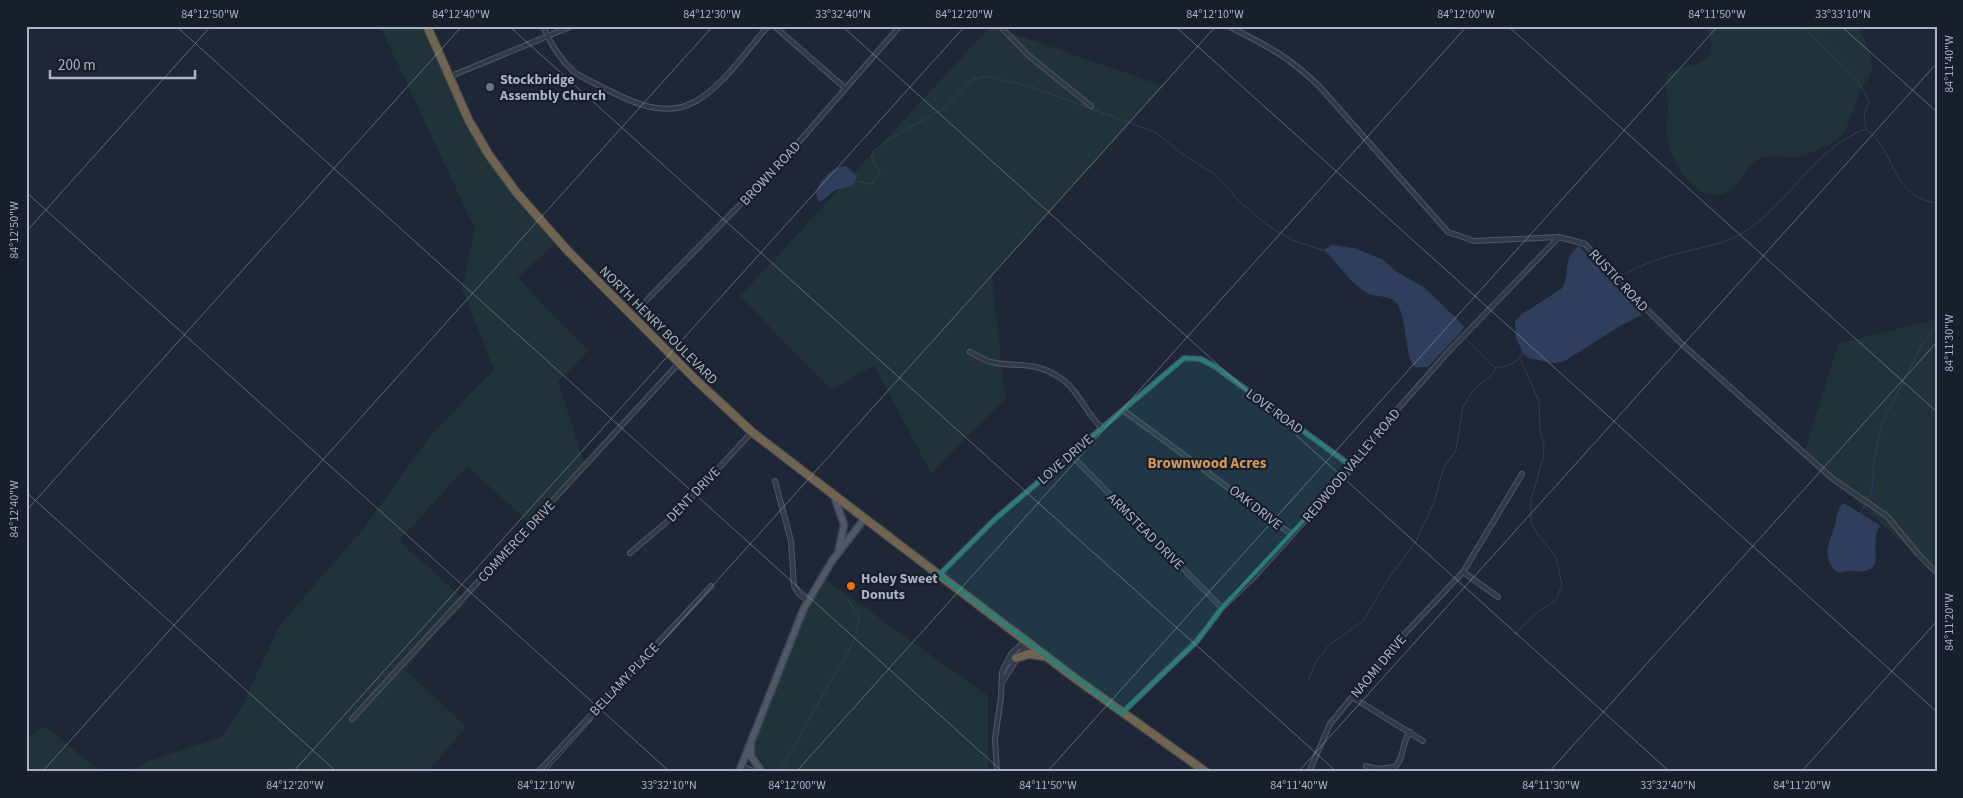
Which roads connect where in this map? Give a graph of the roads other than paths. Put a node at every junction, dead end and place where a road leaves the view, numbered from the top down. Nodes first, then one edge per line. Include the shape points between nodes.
1 (427, 26) edge
2 (543, 26) edge
3 (572, 26) edge
4 (768, 26) edge
5 (774, 26) edge
6 (900, 26) edge
7 (1000, 26) edge
8 (1228, 26) edge
9 (548, 37) junction
10 (449, 77) junction
11 (845, 88) junction
12 (1091, 106) dead end
13 (1559, 238) junction
14 (632, 314) junction
15 (970, 352) dead end
16 (1196, 358) joint
17 (679, 363) junction
18 (1124, 410) junction
19 (1101, 427) junction
20 (752, 432) junction
21 (1070, 454) junction
22 (1353, 467) junction
23 (1522, 474) dead end
24 (775, 481) dead end
25 (834, 495) junction
26 (865, 518) junction
27 (1291, 534) junction
28 (630, 553) dead end
29 (837, 554) junction
30 (1463, 572) junction
31 (1937, 573) edge
32 (940, 574) junction
33 (711, 586) dead end
34 (1498, 597) dead end
35 (808, 601) junction
36 (1222, 608) junction
37 (1025, 641) junction
38 (1046, 657) junction
39 (1016, 658) junction
40 (1002, 681) junction
41 (1352, 697) junction
42 (1122, 713) junction
43 (352, 719) dead end
44 (1410, 732) junction
45 (751, 739) junction
46 (1423, 741) dead end
47 (1366, 766) dead end
48 (741, 770) edge
49 (538, 772) edge
50 (756, 772) edge
51 (762, 772) edge
52 (997, 772) edge
53 (1206, 772) edge
54 (1308, 772) edge

1 - 10 highway, NORTH HENRY BOULEVARD
2 - 9 street
3 - 9 street
4 - 9 street via 710,91 690,104 672,109 644,106 574,72 560,58
5 - 11 street
6 - 11 street, BROWN ROAD
7 - 12 street via 1029,56
8 - 13 street, RUSTIC ROAD via 1278,51 1296,64 1448,232 1474,241
9 - 10 street
10 - 14 highway, NORTH HENRY BOULEVARD via 482,144 516,192 567,250
11 - 14 street, BROWN ROAD via 777,167
13 - 22 street, REDWOOD VALLEY ROAD via 1450,350 1373,437
13 - 31 street, RUSTIC ROAD via 1585,244 1696,357 1833,479 1887,516
14 - 17 highway, NORTH HENRY BOULEVARD
15 - 19 street via 993,363 1025,364 1059,377
16 - 18 street, LOVE DRIVE via 1184,358 1176,363
16 - 22 street, LOVE ROAD via 1214,366
17 - 20 highway, NORTH HENRY BOULEVARD
17 - 43 street, COMMERCE DRIVE
18 - 19 street, LOVE DRIVE
18 - 27 street, OAK DRIVE
19 - 21 street, LOVE DRIVE
20 - 25 highway, NORTH HENRY BOULEVARD
20 - 28 street, DENT DRIVE via 676,514
21 - 32 street, LOVE DRIVE via 995,519
21 - 36 street, ARMSTEAD DRIVE
22 - 27 street, REDWOOD VALLEY ROAD
23 - 30 street, NAOMI DRIVE
24 - 35 street via 791,541 794,586 798,594
25 - 26 highway, NORTH HENRY BOULEVARD
25 - 29 main road via 844,526
26 - 29 main road
26 - 32 highway, NORTH HENRY BOULEVARD
27 - 36 street, REDWOOD VALLEY ROAD
29 - 35 main road
30 - 34 street
30 - 41 street, NAOMI DRIVE via 1398,641
32 - 37 highway, NORTH HENRY BOULEVARD
33 - 49 street, BELLAMY PLACE
35 - 45 main road
36 - 42 street, REDWOOD VALLEY ROAD via 1197,641
37 - 38 highway, NORTH HENRY BOULEVARD
37 - 39 street
37 - 40 street via 1006,663
38 - 39 highway via 1029,654
38 - 42 highway, NORTH HENRY BOULEVARD
39 - 40 street
40 - 52 street via 995,738
41 - 44 street
41 - 54 street, NAOMI DRIVE via 1330,724
42 - 53 highway, NORTH HENRY BOULEVARD
44 - 46 street
44 - 47 street via 1404,740 1396,768
45 - 48 main road
45 - 51 main road via 751,756
48 - 50 street

